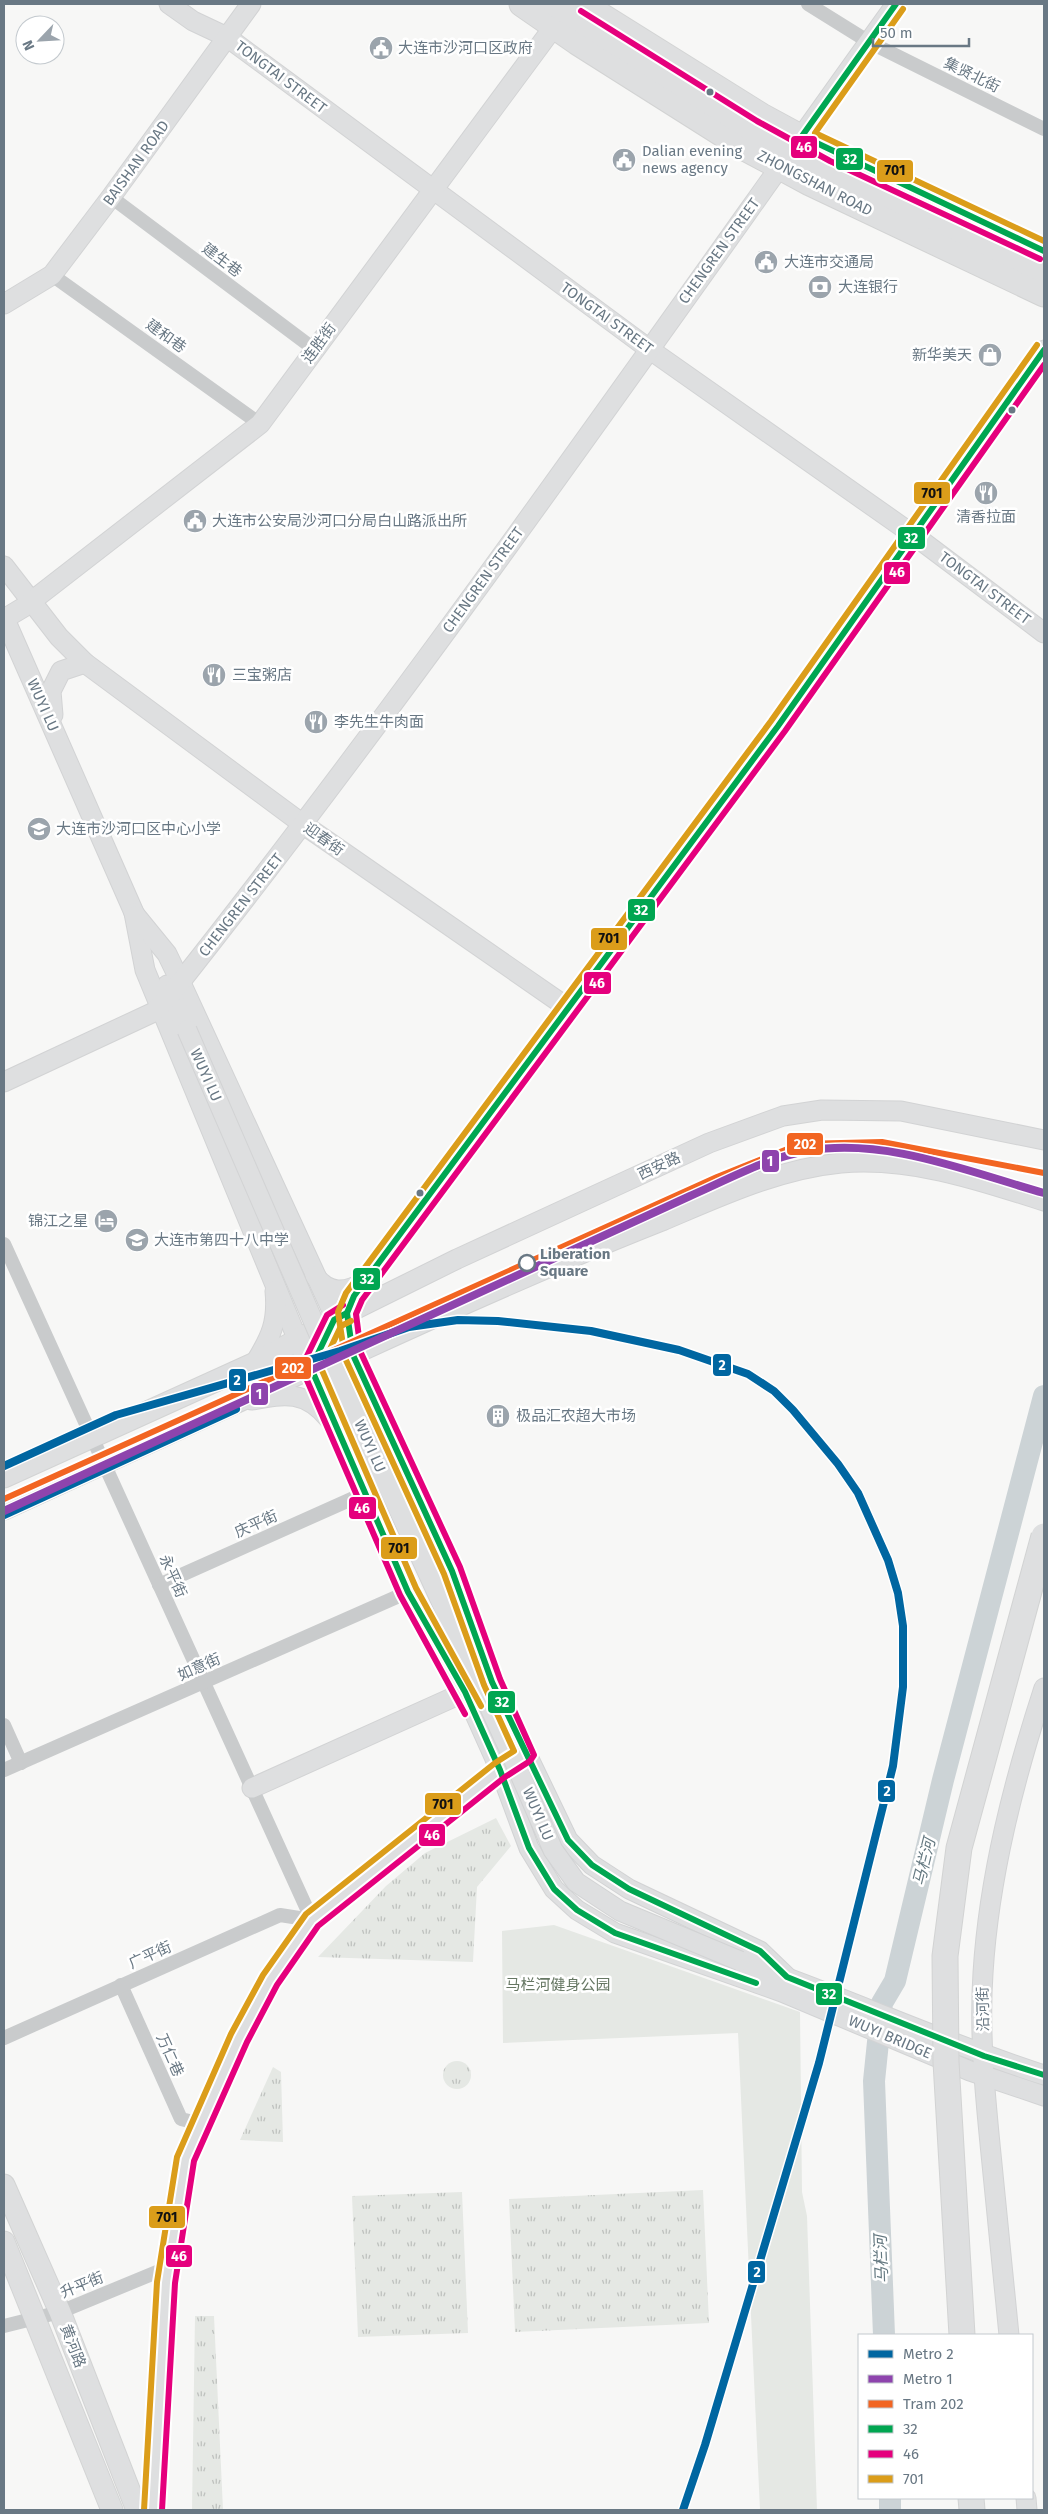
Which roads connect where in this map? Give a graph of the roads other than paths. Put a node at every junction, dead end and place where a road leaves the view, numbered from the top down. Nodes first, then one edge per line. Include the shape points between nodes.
1 (169, 4) edge
2 (250, 4) edge
3 (522, 4) edge
4 (808, 4) edge
5 (896, 4) edge
6 (566, 10) edge
7 (227, 37) junction
8 (869, 42) junction
9 (1044, 128) edge
10 (791, 150) junction
11 (434, 190) junction
12 (111, 198) junction
13 (1044, 251) edge
14 (1044, 270) edge
15 (52, 274) junction
16 (1044, 294) edge
17 (4, 304) edge
18 (314, 349) junction
19 (649, 349) junction
20 (1044, 350) edge
21 (260, 424) junction
22 (915, 536) junction
23 (4, 566) edge
24 (31, 601) junction
25 (4, 618) edge
26 (1044, 633) edge
27 (85, 663) junction
28 (54, 731) junction
29 (304, 825) junction
30 (171, 994) junction
31 (568, 1008) junction
32 (4, 1082) edge
33 (1044, 1140) edge
34 (1044, 1201) edge
35 (4, 1244) edge
36 (269, 1268) junction
37 (312, 1272) junction
38 (364, 1282) junction
39 (341, 1317) junction
40 (388, 1338) junction
41 (298, 1339) junction
42 (353, 1355) junction
43 (255, 1363) junction
44 (311, 1368) junction
45 (334, 1369) junction
46 (230, 1404) junction
47 (383, 1422) junction
48 (337, 1429) junction
49 (92, 1438) junction
50 (104, 1464) junction
51 (4, 1477) edge
52 (365, 1493) junction
53 (4, 1509) edge
54 (1044, 1536) edge
55 (159, 1585) junction
56 (1044, 1586) edge
57 (408, 1592) junction
58 (492, 1682) junction
59 (204, 1683) junction
60 (1044, 1688) edge
61 (465, 1692) junction
62 (4, 1725) edge
63 (525, 1754) junction
64 (21, 1763) junction
65 (4, 1770) edge
66 (500, 1770) junction
67 (252, 1788) junction
68 (312, 1920) junction
69 (121, 1985) junction
70 (784, 1985) junction
71 (4, 2038) edge
72 (984, 2056) junction
73 (977, 2073) junction
74 (1044, 2075) edge
75 (1044, 2096) edge
76 (201, 2124) junction
77 (4, 2184) edge
78 (4, 2242) edge
79 (169, 2267) junction
80 (60, 2312) junction
81 (36, 2318) junction
82 (4, 2326) edge
83 (962, 2334) edge
84 (973, 2334) edge
85 (1009, 2334) edge
86 (112, 2510) edge
87 (137, 2510) edge
88 (152, 2510) edge

1 - 7 street, TONGTAI STREET via 193,21
2 - 7 street, BAISHAN ROAD
3 - 6 highway, ZHONGSHAN ROAD
4 - 8 street, 集贤北街
5 - 8 street, CHENGREN STREET
6 - 10 main road via 762,114
6 - 10 highway, ZHONGSHAN ROAD via 743,147
6 - 11 street, 连胜街
7 - 11 street, TONGTAI STREET
7 - 12 street, BAISHAN ROAD
8 - 9 street, 集贤北街
8 - 10 street, CHENGREN STREET
10 - 13 main road via 834,153
10 - 14 highway, ZHONGSHAN ROAD
10 - 16 highway, ZHONGSHAN ROAD via 810,183
10 - 19 street, CHENGREN STREET
11 - 18 street, 连胜街
11 - 19 street, TONGTAI STREET
12 - 15 street, BAISHAN ROAD
12 - 18 street, 建生巷
15 - 17 street, BAISHAN ROAD
15 - 21 street, 建和巷
18 - 21 street, 连胜街
19 - 22 street, TONGTAI STREET
19 - 29 street, CHENGREN STREET
20 - 22 street
21 - 24 street, 连胜街
22 - 26 street, TONGTAI STREET
22 - 31 street
23 - 24 street, 迎春街
24 - 25 street, 连胜街
24 - 27 street, 迎春街 via 59,637
25 - 28 street, WUYI LU
27 - 28 street via 61,671 51,691
27 - 29 street, 迎春街
28 - 30 street, WUYI LU
29 - 30 street, CHENGREN STREET
29 - 31 street, 迎春街
30 - 32 street, CHENGREN STREET via 154,1012
30 - 36 street
30 - 37 street
30 - 45 street, WUYI LU, bridge
31 - 38 street
33 - 39 street, 西安路 via 901,1111 822,1110 783,1116 709,1144
34 - 40 street via 946,1172 913,1166 842,1163 811,1168 754,1183 602,1244
35 - 49 street, 永平街
36 - 41 street
36 - 43 street via 275,1292 274,1325 271,1337
37 - 38 street via 328,1289 337,1291
37 - 39 street
38 - 39 street
39 - 41 main road
39 - 42 street
39 - 44 street
40 - 42 street
40 - 47 street via 371,1360
41 - 43 main road
41 - 44 street
42 - 44 main road
42 - 47 street
43 - 49 main road
44 - 46 main road
44 - 48 street
45 - 58 street, bridge via 374,1422
45 - 61 street, bridge via 346,1433
45 - 70 street, WUYI LU, bridge via 553,1850 576,1882 620,1911 740,1961
46 - 48 street via 294,1395 319,1407
46 - 50 main road
47 - 58 street via 452,1571
48 - 52 street
49 - 50 street, 永平街
49 - 51 main road
50 - 53 main road
50 - 55 street, 永平街
52 - 55 street, 庆平街
52 - 57 street
54 - 83 highway, bridge via 959,1848 945,1956 946,2062
55 - 59 street, 永平街
56 - 84 highway via 970,1850 956,1957 957,2062
57 - 59 street, 如意街
57 - 61 street
58 - 63 street
59 - 64 street, 如意街
59 - 67 street, 永平街
60 - 72 street, 沿河街 via 1004,1835 990,1908 982,1974
61 - 66 street
61 - 67 street
62 - 64 street
63 - 66 street
63 - 70 street via 568,1840 592,1865 629,1889 760,1951
64 - 65 street, 如意街
66 - 68 street
66 - 70 street via 529,1848 541,1870 554,1889 577,1910 615,1933
67 - 68 street, 永平街
68 - 69 street, 广平街 via 280,1915
68 - 76 street via 270,1980 239,2038
69 - 71 street, 广平街
69 - 76 street, 万仁巷 via 180,2119
70 - 72 street, WUYI BRIDGE
70 - 73 street, WUYI BRIDGE
72 - 73 street, 沿河街
72 - 74 street
73 - 75 street
73 - 85 street, 沿河街
76 - 79 street via 186,2158
77 - 80 main road, 黄河路
78 - 81 main road, 黄河路
79 - 80 street, 升平街
79 - 88 street
80 - 81 street, 升平街
80 - 87 main road, 黄河路
81 - 82 street, 升平街
81 - 86 main road, 黄河路

